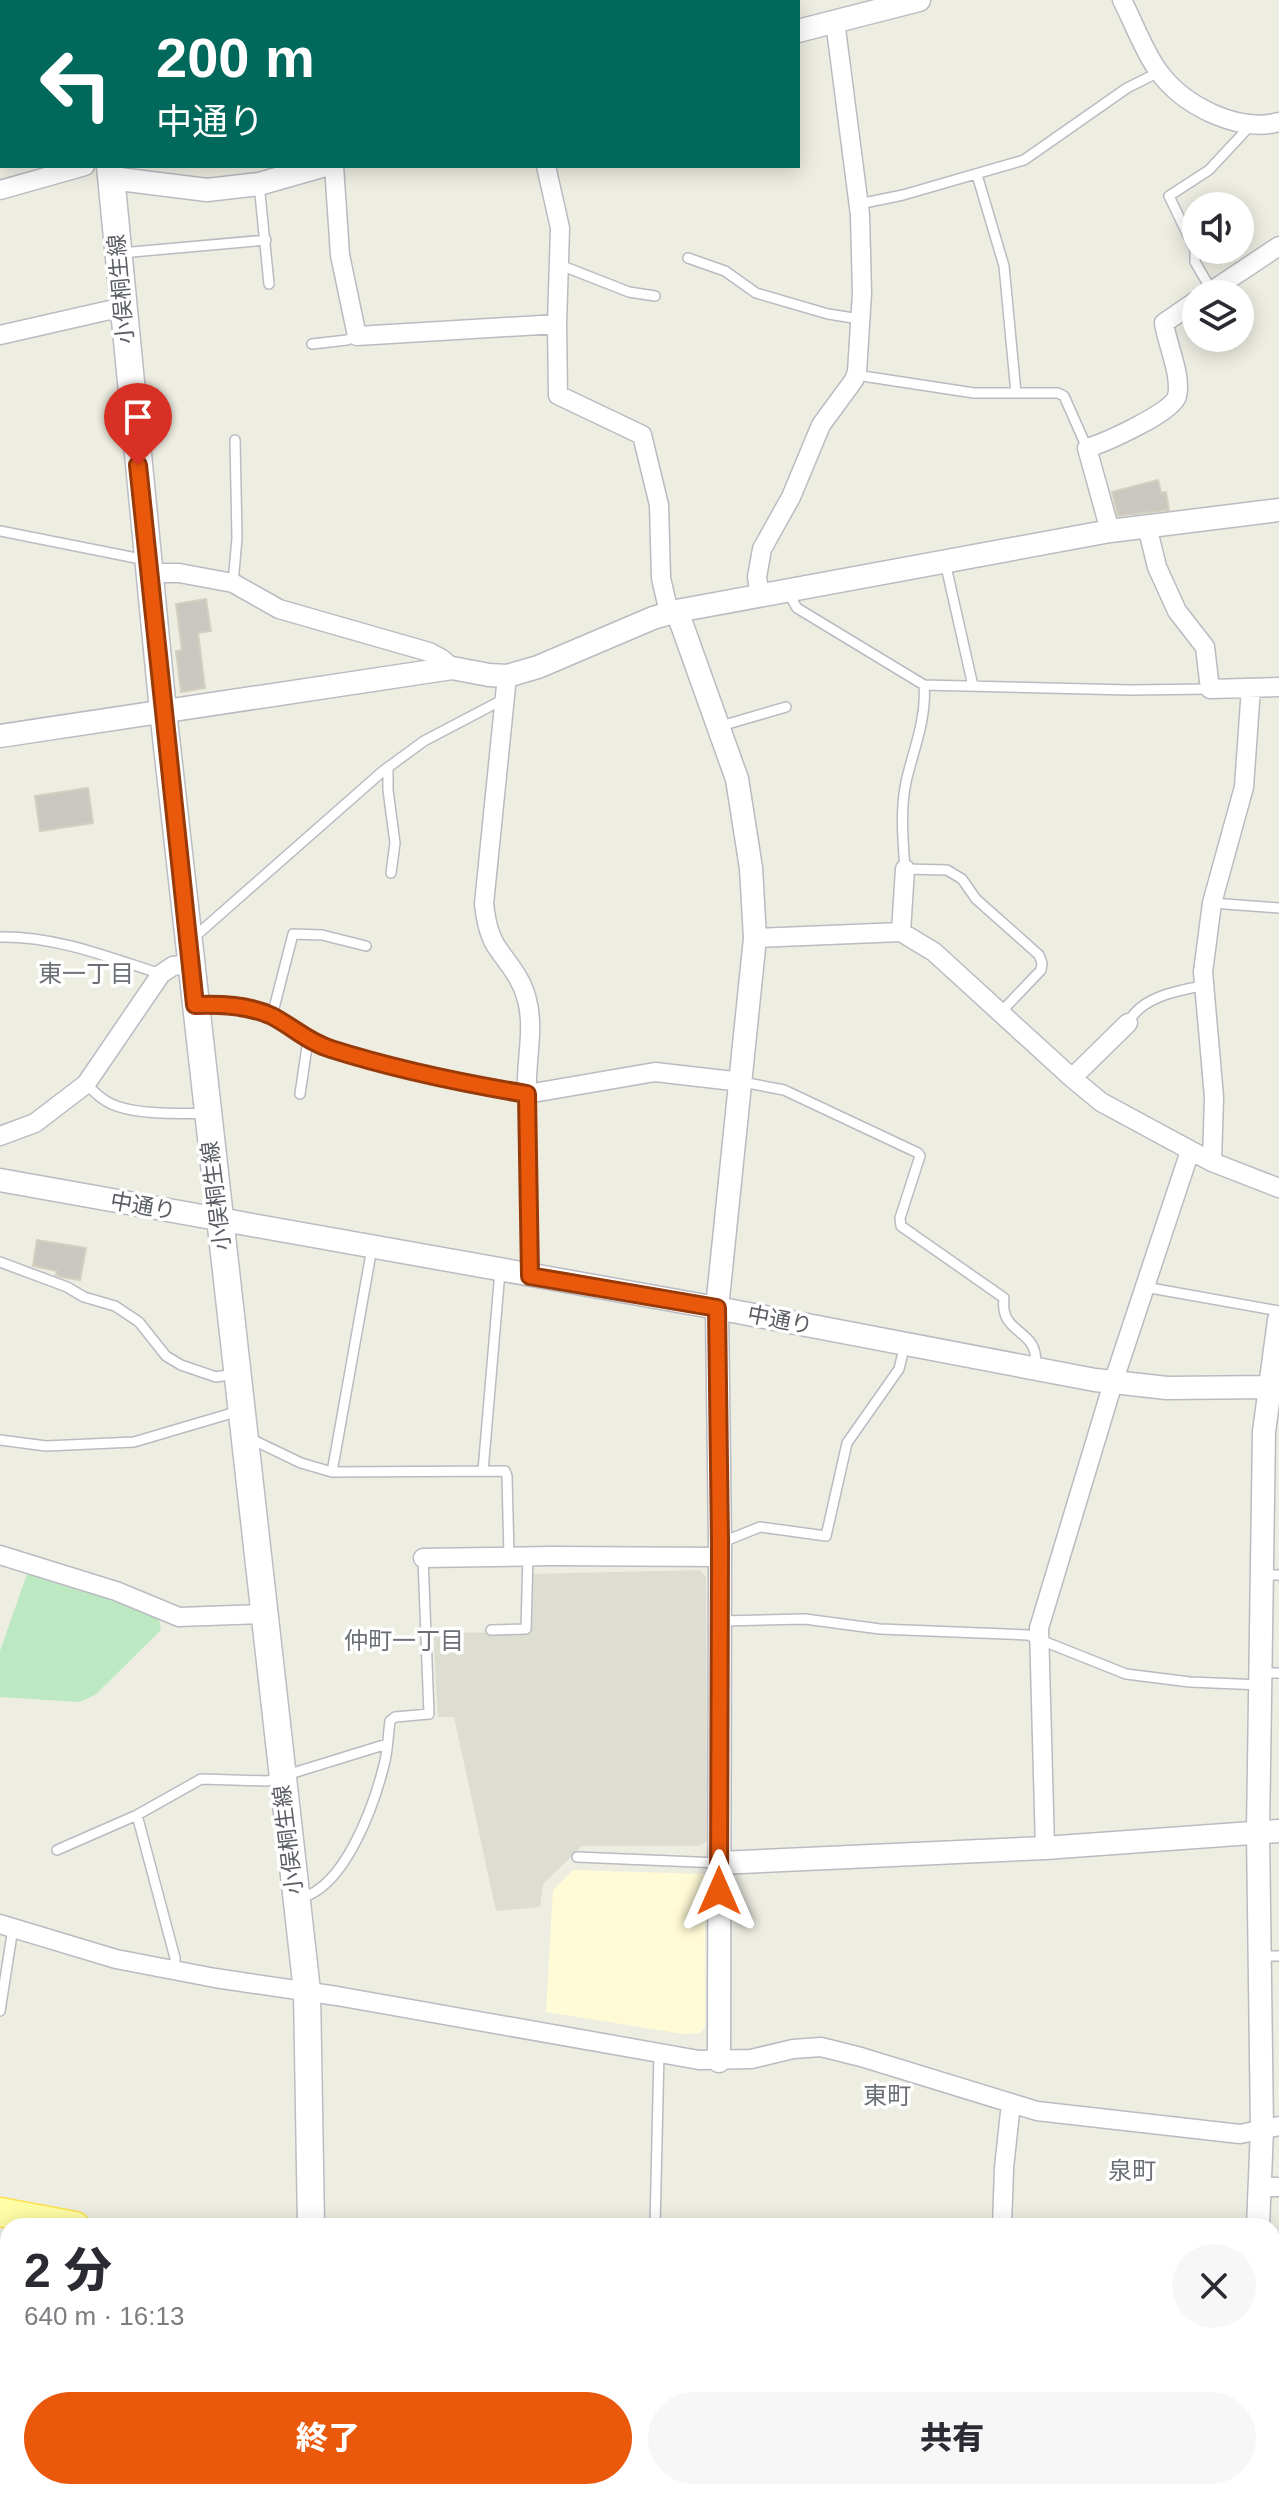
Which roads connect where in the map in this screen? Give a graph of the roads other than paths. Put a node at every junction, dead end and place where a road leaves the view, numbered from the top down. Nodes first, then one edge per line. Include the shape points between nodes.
1 (919, 0) edge
2 (1122, 0) edge
3 (835, 21) junction
4 (800, 30) edge
5 (1159, 72) junction
6 (1279, 122) edge
7 (1250, 126) junction
8 (78, 168) edge
9 (315, 168) edge
10 (334, 168) edge
11 (546, 168) edge
12 (110, 172) edge
13 (977, 175) junction
14 (259, 184) junction
15 (0, 190) edge
16 (859, 204) junction
17 (266, 240) junction
18 (1279, 246) edge
19 (118, 253) junction
20 (688, 258) dead end
21 (560, 265) junction
22 (1200, 280) edge
23 (1228, 280) edge
24 (269, 284) dead end
25 (655, 296) dead end
26 (123, 307) junction
27 (1182, 311) edge
28 (860, 319) junction
29 (557, 324) junction
30 (0, 335) edge
31 (357, 336) junction
32 (312, 344) dead end
33 (856, 375) junction
34 (1016, 393) junction
35 (235, 440) dead end
36 (1087, 448) junction
37 (1279, 510) edge
38 (1147, 526) junction
39 (0, 531) edge
40 (1110, 531) junction
41 (945, 562) junction
42 (148, 567) junction
43 (233, 583) junction
44 (787, 591) junction
45 (760, 595) junction
46 (673, 612) junction
47 (452, 668) junction
48 (507, 676) junction
49 (924, 685) junction
50 (973, 686) junction
51 (1279, 687) edge
52 (1251, 688) junction
53 (1210, 689) junction
54 (504, 699) junction
55 (786, 707) dead end
56 (163, 711) junction
57 (718, 727) junction
58 (0, 736) edge
59 (388, 767) junction
60 (905, 869) junction
61 (391, 873) dead end
62 (1212, 903) junction
63 (1279, 908) edge
64 (901, 932) junction
65 (0, 937) edge
66 (187, 937) junction
67 (755, 938) junction
68 (366, 946) dead end
69 (190, 964) junction
70 (161, 974) junction
71 (1202, 986) junction
72 (195, 1005) junction
73 (1001, 1012) junction
74 (272, 1016) junction
75 (1128, 1023) joint
76 (308, 1040) junction
77 (1072, 1078) junction
78 (742, 1082) junction
79 (86, 1084) junction
80 (300, 1094) dead end
81 (527, 1094) junction
82 (206, 1113) junction
83 (0, 1136) edge
84 (1190, 1151) junction
85 (1212, 1162) junction
86 (0, 1180) edge
87 (1279, 1188) edge
88 (219, 1220) junction
89 (372, 1248) junction
90 (0, 1262) edge
91 (500, 1271) junction
92 (530, 1276) junction
93 (1145, 1287) junction
94 (717, 1308) junction
95 (1279, 1311) edge
96 (1279, 1320) edge
97 (905, 1344) junction
98 (1035, 1369) junction
99 (236, 1373) junction
100 (1113, 1383) junction
101 (1273, 1387) edge
102 (240, 1411) junction
103 (244, 1437) junction
104 (0, 1440) edge
105 (483, 1471) junction
106 (332, 1472) junction
107 (720, 1550) junction
108 (0, 1555) edge
109 (509, 1556) junction
110 (528, 1556) junction
111 (423, 1558) joint
112 (1270, 1575) edge
113 (263, 1614) junction
114 (719, 1621) junction
115 (491, 1630) dead end
116 (1038, 1637) junction
117 (1267, 1677) edge
118 (387, 1744) junction
119 (281, 1777) junction
120 (137, 1815) junction
121 (1269, 1831) edge
122 (1045, 1848) junction
123 (57, 1850) dead end
124 (577, 1857) dead end
125 (719, 1863) junction
126 (295, 1899) junction
127 (7, 1926) edge
128 (1270, 1956) edge
129 (175, 1970) junction
130 (307, 1991) junction
131 (0, 2011) edge
132 (659, 2053) junction
133 (719, 2061) junction
134 (1011, 2103) junction
135 (1270, 2128) edge
136 (1269, 2187) edge
137 (311, 2218) edge
138 (655, 2218) edge
139 (1002, 2218) edge
140 (1260, 2218) edge

1 - 3 street
2 - 5 street
3 - 4 street
3 - 16 street
5 - 7 street via 1206,110
5 - 13 lane via 1127,88 1035,155
6 - 7 street
7 - 22 lane via 1209,170 1169,196 1195,250
8 - 15 street
9 - 14 street
10 - 31 street via 340,255
11 - 21 street via 560,228
12 - 14 street via 207,190
12 - 19 main road, 小俣桐生線
13 - 16 lane
13 - 34 lane via 1004,266
14 - 17 lane
16 - 28 street
17 - 19 lane
17 - 24 lane
18 - 23 street
19 - 26 main road, 小俣桐生線
20 - 28 lane via 725,271 756,293
21 - 25 lane via 629,292
21 - 29 street
26 - 30 street
26 - 42 main road, 小俣桐生線
27 - 36 street via 1164,323 1176,400 1159,414
28 - 33 street
29 - 31 street
29 - 46 street via 558,395 642,435 659,505 661,578
31 - 32 lane
33 - 34 lane via 974,393
33 - 45 street via 821,425 762,549
34 - 36 lane via 1064,396
35 - 43 lane
36 - 40 street
37 - 38 street
38 - 40 street
38 - 53 street via 1157,567 1177,611 1205,647
39 - 42 lane
40 - 41 street
41 - 44 street
41 - 50 lane
42 - 43 street
42 - 56 main road, 小俣桐生線
43 - 47 street via 279,609 429,652
44 - 45 street
44 - 49 lane via 797,608
45 - 46 street
46 - 48 street
46 - 57 street
47 - 48 street
47 - 56 street
48 - 54 street
49 - 50 lane
49 - 60 lane via 904,801
50 - 53 lane
51 - 52 street
52 - 53 street
52 - 62 street via 1244,787
54 - 59 lane via 424,741
54 - 81 street via 484,904 495,944 513,967 528,1002
55 - 57 lane
56 - 58 street
56 - 66 main road, 小俣桐生線
57 - 67 street via 737,779
59 - 61 lane via 395,843
59 - 66 lane via 200,932
60 - 64 street
60 - 73 lane via 947,870 962,879 976,899 1039,955 1041,970
62 - 63 lane
62 - 71 street
64 - 67 street
64 - 73 street via 934,952
65 - 70 lane via 30,936
66 - 69 main road, 小俣桐生線
67 - 78 street
68 - 74 lane via 293,934
69 - 70 street
69 - 72 main road, 小俣桐生線
70 - 79 street
71 - 75 lane via 1152,1000
71 - 85 street via 1214,1097
72 - 74 lane via 244,1007
72 - 82 main road, 小俣桐生線
73 - 77 street
74 - 76 lane
75 - 77 street
76 - 80 lane
76 - 81 lane via 413,1071
77 - 84 street via 1101,1102
78 - 81 street via 655,1072
78 - 94 street
78 - 98 lane via 784,1090 918,1153 901,1226 1004,1298 1009,1323 1037,1352
79 - 82 lane via 118,1106
79 - 83 street via 35,1123
81 - 92 lane
82 - 88 main road, 小俣桐生線
84 - 85 street
84 - 93 street
85 - 87 street
86 - 88 street, 中通り
88 - 89 street, 中通り
88 - 99 main road, 小俣桐生線
89 - 91 street, 中通り
89 - 106 lane
90 - 99 lane via 115,1306 139,1322 166,1356 181,1365 216,1377
91 - 92 street, 中通り
91 - 105 lane
92 - 94 street, 中通り
93 - 95 lane
93 - 100 street
94 - 97 street, 中通り
94 - 107 street
96 - 101 street
97 - 98 street, 中通り
97 - 107 lane via 899,1369 847,1443 826,1536 760,1527
98 - 100 street, 中通り
99 - 102 main road, 小俣桐生線
100 - 101 street, 中通り
100 - 116 street
101 - 112 street via 1264,1432
102 - 103 main road, 小俣桐生線
102 - 104 lane via 134,1442 46,1446
103 - 106 lane
103 - 113 main road, 小俣桐生線
105 - 106 lane
105 - 109 lane via 505,1471 507,1476
107 - 110 street
107 - 114 street
108 - 113 street via 179,1617
109 - 110 street
109 - 111 street
110 - 115 lane via 526,1629
111 - 118 lane via 429,1714 395,1717
112 - 117 street
113 - 119 main road, 小俣桐生線
114 - 116 lane via 805,1619 880,1629
114 - 125 street
116 - 117 lane via 1126,1674 1190,1682
116 - 122 street
117 - 121 street
118 - 119 lane
118 - 126 lane via 373,1798 342,1866 322,1888
119 - 120 lane via 201,1779
119 - 126 main road, 小俣桐生線
120 - 123 lane
120 - 129 lane
121 - 122 street
121 - 128 street
122 - 125 street
124 - 125 lane
125 - 133 street
126 - 130 main road, 小俣桐生線
127 - 129 street via 116,1959
127 - 131 lane
128 - 135 street
129 - 130 street
130 - 132 street
130 - 137 main road, 小俣桐生線
132 - 133 street
132 - 138 lane
133 - 134 street via 821,2047
134 - 135 street via 1153,2126 1240,2134
134 - 139 street
135 - 136 street
136 - 140 street

